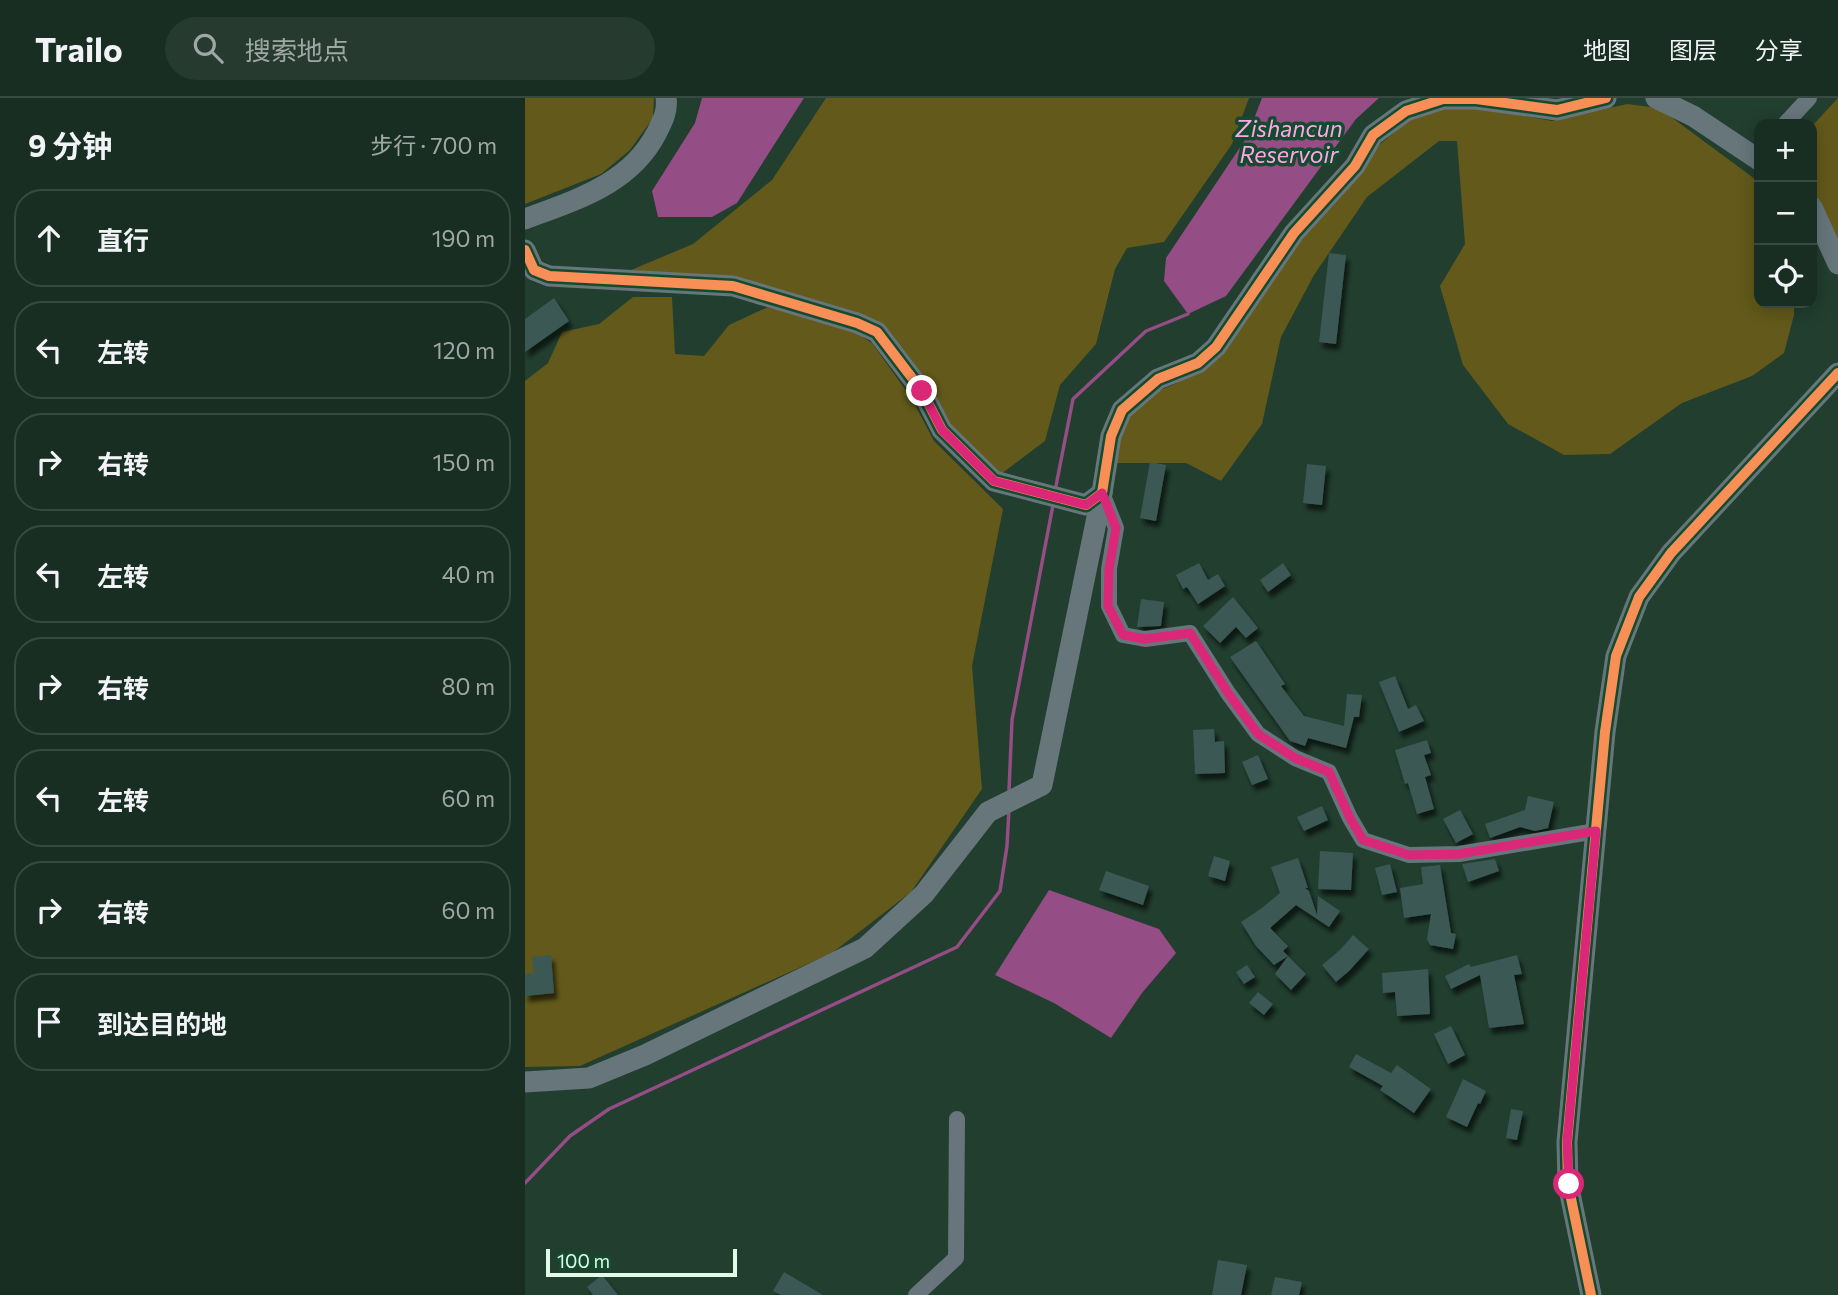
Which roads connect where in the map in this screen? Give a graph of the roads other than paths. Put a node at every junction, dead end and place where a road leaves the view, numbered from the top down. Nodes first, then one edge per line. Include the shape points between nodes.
1 (666, 98) edge
2 (1607, 98) edge
3 (1656, 98) edge
4 (1809, 98) edge
5 (1789, 119) edge
6 (1754, 154) edge
7 (1817, 218) edge
8 (525, 219) edge
9 (525, 250) edge
10 (1838, 264) edge
11 (1838, 373) edge
12 (1102, 493) junction
13 (1596, 831) junction
14 (525, 1082) edge
15 (957, 1119) dead end
16 (916, 1295) edge
17 (1591, 1295) edge

1 - 8 street via 667,108 647,150 625,174 593,193
2 - 12 street via 1556,110 1443,99 1406,111 1373,135 1355,166 1294,233 1216,347 1198,363 1157,379 1122,410 1111,436
3 - 6 street
4 - 5 street
7 - 10 street
9 - 12 street via 534,270 549,276 733,286 857,323 877,332 922,391 942,430 994,481 1086,505
11 - 13 street via 1671,553 1639,597 1616,656
12 - 13 street via 1116,528 1108,606 1123,635 1145,639 1190,633 1258,734 1295,758 1329,772 1363,840 1409,855 1459,854
12 - 14 street via 1042,785 988,812 924,894 865,948 589,1078
13 - 17 street via 1567,1142 1569,1184
15 - 16 street via 956,1258

